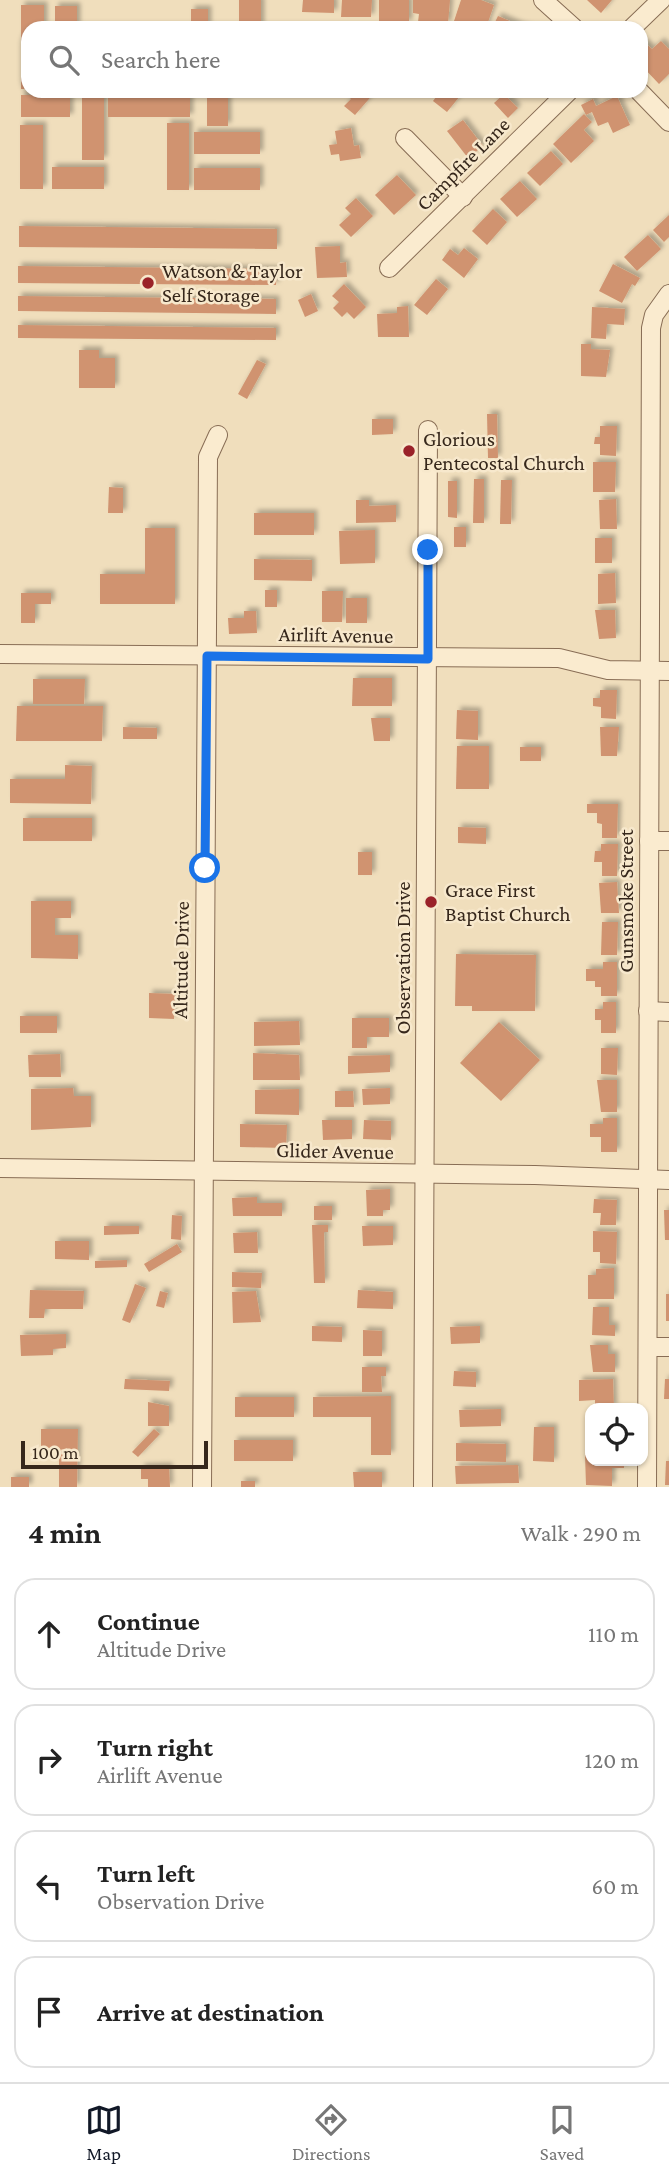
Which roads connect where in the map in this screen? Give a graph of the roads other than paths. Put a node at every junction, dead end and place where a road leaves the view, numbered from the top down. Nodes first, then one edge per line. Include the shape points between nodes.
1 (543, 0) edge
2 (660, 0) edge
3 (566, 21) edge
4 (639, 21) edge
5 (562, 98) edge
6 (646, 98) edge
7 (669, 122) edge
8 (405, 138) dead end
9 (463, 197) junction
10 (389, 268) dead end
11 (669, 294) edge
12 (428, 430) dead end
13 (218, 435) dead end
14 (650, 502) junction
15 (669, 502) edge
16 (0, 654) edge
17 (207, 656) junction
18 (428, 659) junction
19 (650, 671) junction
20 (669, 671) edge
21 (649, 841) junction
22 (669, 841) edge
23 (648, 1011) junction
24 (669, 1012) edge
25 (0, 1168) edge
26 (202, 1172) junction
27 (424, 1175) junction
28 (647, 1180) junction
29 (669, 1180) edge
30 (648, 1347) junction
31 (669, 1347) edge
32 (202, 1487) edge
33 (423, 1487) edge
34 (648, 1487) edge

1 - 3 street
2 - 4 street
5 - 9 street, Campfire Lane
6 - 7 street
8 - 9 street
9 - 10 street, Campfire Lane
11 - 14 street, Gunsmoke Street via 651,328
12 - 18 street, Observation Drive
13 - 17 street, Altitude Drive via 208,457
14 - 15 street
14 - 19 street, Gunsmoke Street
16 - 17 street, Airlift Avenue
17 - 18 street, Airlift Avenue
17 - 26 street, Altitude Drive
18 - 19 street, Airlift Avenue via 559,658 608,670
18 - 27 street, Observation Drive
19 - 20 street, Airlift Avenue
19 - 21 street, Gunsmoke Street
21 - 22 street
21 - 23 street, Gunsmoke Street
23 - 24 street
23 - 28 street, Gunsmoke Street
25 - 26 street, Glider Avenue
26 - 27 street, Glider Avenue
26 - 32 street, Altitude Drive
27 - 28 street, Glider Avenue
27 - 33 street, Observation Drive
28 - 29 street, Glider Avenue
28 - 30 street, Gunsmoke Street
30 - 31 street
30 - 34 street, Gunsmoke Street

